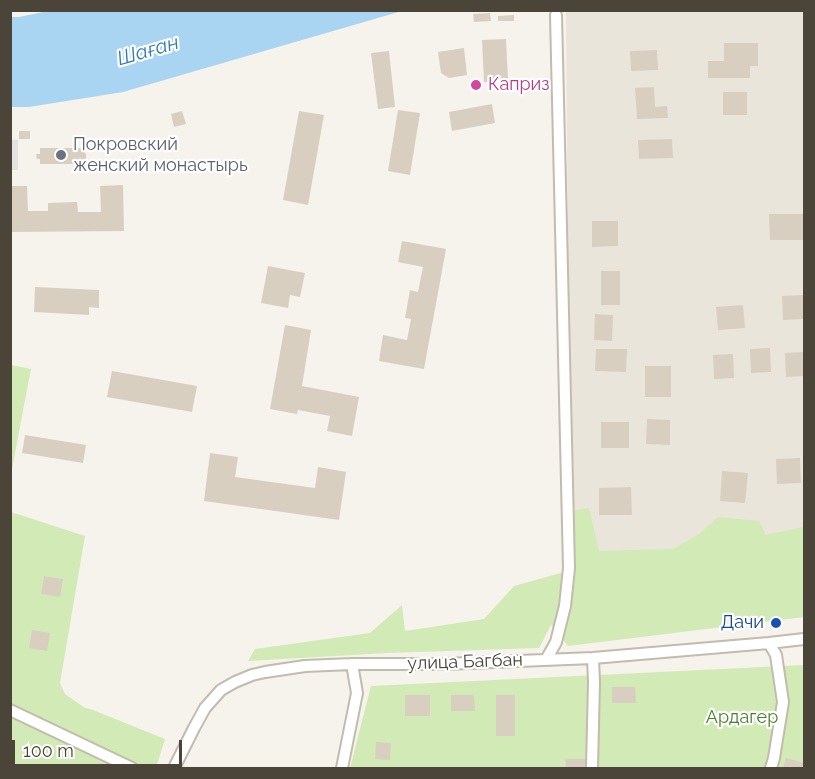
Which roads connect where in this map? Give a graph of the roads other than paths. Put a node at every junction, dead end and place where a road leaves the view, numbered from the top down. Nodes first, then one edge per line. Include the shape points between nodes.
1 (555, 15) dead end
2 (804, 639) edge
3 (769, 644) junction
4 (593, 658) junction
5 (546, 660) junction
6 (352, 664) junction
7 (10, 710) edge
8 (132, 768) edge
9 (174, 768) edge
10 (342, 768) edge
11 (592, 768) edge
12 (771, 768) edge

1 - 5 street via 569,568 556,642
2 - 3 street, улица Багбан
3 - 4 street, улица Багбан
3 - 12 street via 776,655 783,702
4 - 5 street, улица Багбан
4 - 11 street
5 - 6 street, улица Багбан
6 - 9 street, улица Багбан via 265,672 221,690 205,708
6 - 10 street via 357,693
7 - 8 street

